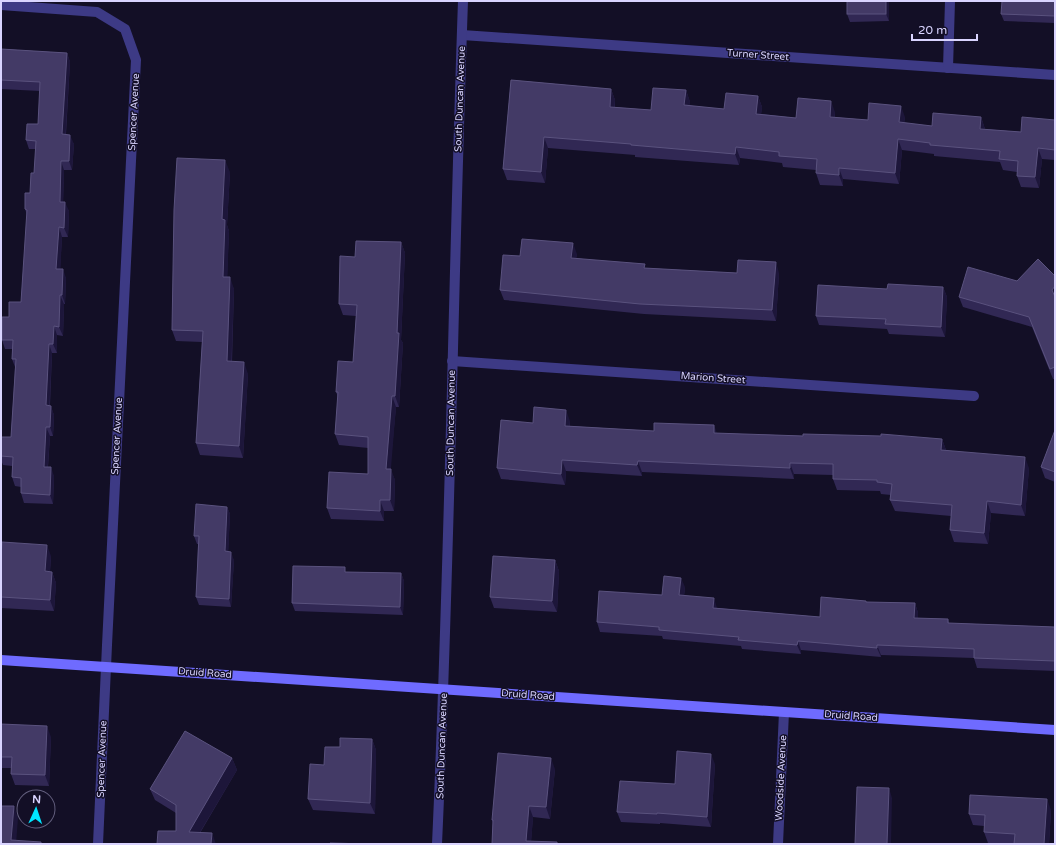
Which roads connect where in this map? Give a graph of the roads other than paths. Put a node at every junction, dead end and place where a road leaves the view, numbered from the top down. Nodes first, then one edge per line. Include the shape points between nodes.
1 (463, 1) edge
2 (950, 1) edge
3 (1, 5) edge
4 (462, 35) junction
5 (948, 68) junction
6 (1055, 74) edge
7 (452, 361) junction
8 (974, 396) dead end
9 (1, 660) edge
10 (106, 667) junction
11 (444, 689) junction
12 (784, 712) junction
13 (1055, 730) edge
14 (98, 844) edge
15 (437, 844) edge
16 (778, 844) edge

1 - 4 street, South Duncan Avenue
2 - 5 street
3 - 10 street, Spencer Avenue via 97,12 125,29 136,60
4 - 5 street, Turner Street
4 - 7 street, South Duncan Avenue
5 - 6 street, Turner Street
7 - 8 street, Marion Street
7 - 11 street, South Duncan Avenue
9 - 10 street, Druid Road
10 - 11 street, Druid Road
10 - 14 street, Spencer Avenue
11 - 12 street, Druid Road
11 - 15 street, South Duncan Avenue
12 - 13 street, Druid Road
12 - 16 street, Woodside Avenue

